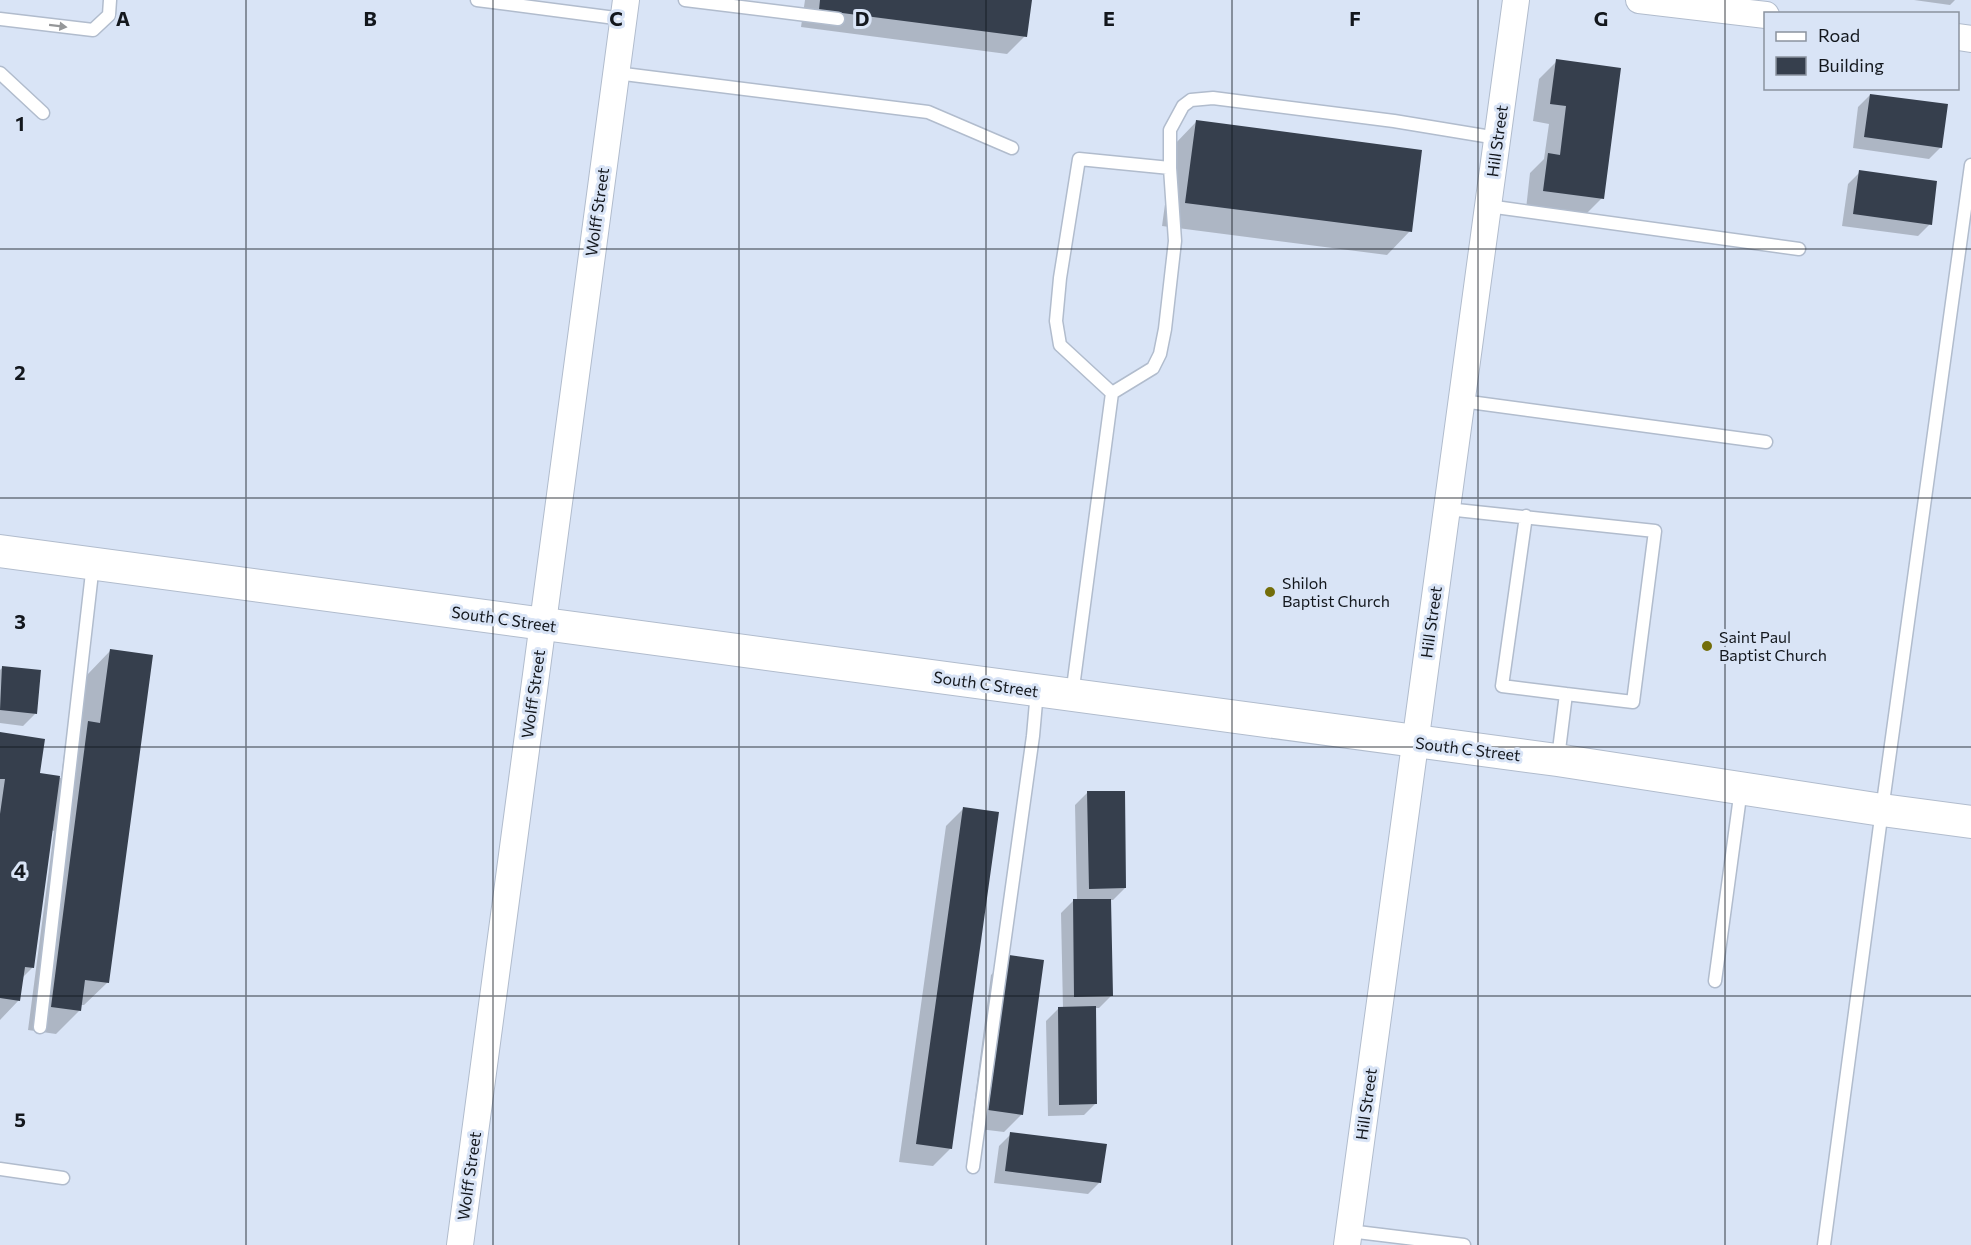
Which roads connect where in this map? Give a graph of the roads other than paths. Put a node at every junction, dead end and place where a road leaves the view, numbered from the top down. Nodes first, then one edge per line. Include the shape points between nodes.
1 (110, 0) edge
2 (477, 0) edge
3 (685, 0) edge
4 (1516, 0) edge
5 (1639, 0) edge
6 (624, 9) edge
7 (1764, 15) edge
8 (0, 19) edge
9 (838, 19) dead end
10 (0, 73) edge
11 (616, 73) junction
12 (43, 113) dead end
13 (1497, 138) junction
14 (1012, 148) dead end
15 (1971, 165) edge
16 (1170, 168) junction
17 (1488, 206) junction
18 (1799, 249) dead end
19 (1112, 393) junction
20 (1462, 401) junction
21 (1766, 442) dead end
22 (1447, 509) junction
23 (1526, 516) junction
24 (0, 551) edge
25 (93, 564) junction
26 (543, 624) junction
27 (1037, 691) junction
28 (1566, 694) junction
29 (1071, 696) junction
30 (1415, 742) junction
31 (1557, 760) junction
32 (1741, 788) junction
33 (1882, 810) junction
34 (1971, 822) edge
35 (1715, 981) dead end
36 (40, 1028) dead end
37 (973, 1167) dead end
38 (0, 1169) edge
39 (63, 1178) dead end
40 (1348, 1238) edge
41 (460, 1245) edge
42 (1464, 1245) edge
43 (1824, 1245) edge

8 -> 1 lane via 93,30 109,15
2 - 6 lane
3 - 9 lane
4 - 13 street, Hill Street
5 - 7 street
6 - 11 street, Wolff Street
10 - 12 lane
11 - 14 lane via 928,112
11 - 26 street, Wolff Street
13 - 16 lane via 1214,98 1191,100 1183,106 1170,130
13 - 17 street, Hill Street
15 - 33 lane
16 - 19 lane via 1174,242 1160,354 1153,368
16 - 19 lane via 1079,159 1056,321 1060,345
17 - 18 lane
17 - 20 street, Hill Street
19 - 29 lane
20 - 21 lane
20 - 22 street, Hill Street
22 - 23 lane
22 - 30 street, Hill Street
23 - 28 lane via 1502,686
23 - 28 lane via 1655,531 1633,702
24 - 25 street, South C Street
25 - 26 street, South C Street
25 - 36 lane
26 - 27 street, South C Street
26 - 41 street, Wolff Street
27 - 29 street, South C Street
27 - 37 lane
28 - 31 lane
29 - 30 street, South C Street
30 - 31 street, South C Street
30 - 40 street, Hill Street
31 - 32 street, South C Street
32 - 33 street, South C Street
32 - 35 lane
33 - 34 street, South C Street
33 - 43 lane
38 - 39 lane
40 - 42 lane

